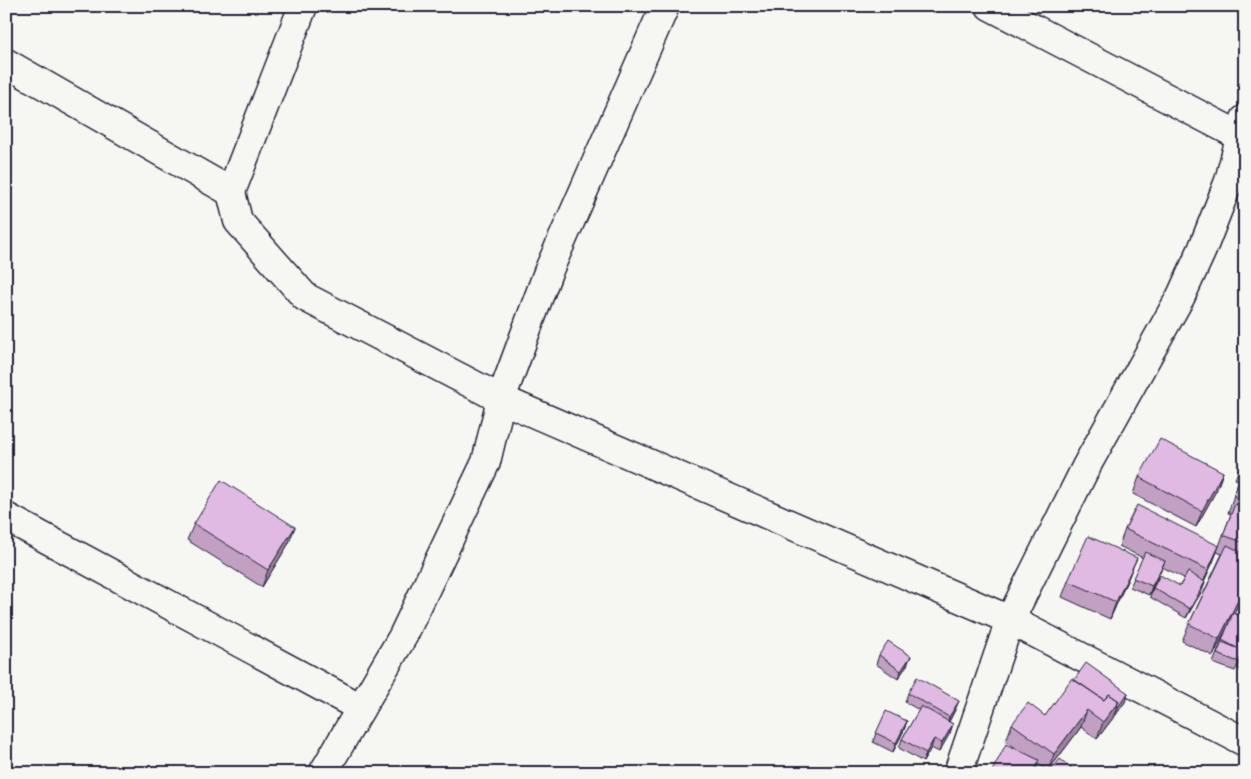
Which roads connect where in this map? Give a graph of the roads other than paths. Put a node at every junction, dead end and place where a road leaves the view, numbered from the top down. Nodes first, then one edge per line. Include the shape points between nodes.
1 (303, 6) edge
2 (665, 6) edge
3 (990, 6) edge
4 (6, 62) edge
5 (1243, 128) edge
6 (232, 192) junction
7 (501, 399) junction
8 (6, 517) edge
9 (1010, 620) junction
10 (362, 708) junction
11 (1245, 742) edge
12 (323, 773) edge
13 (958, 773) edge

1 - 6 street
2 - 7 street via 548,272
3 - 5 street
4 - 6 street
5 - 9 street via 1216,219 1181,296 1086,465
6 - 7 street via 238,221 305,297
7 - 9 street
7 - 10 street via 486,462 402,636
8 - 10 street
9 - 11 street
9 - 13 street
10 - 12 street

